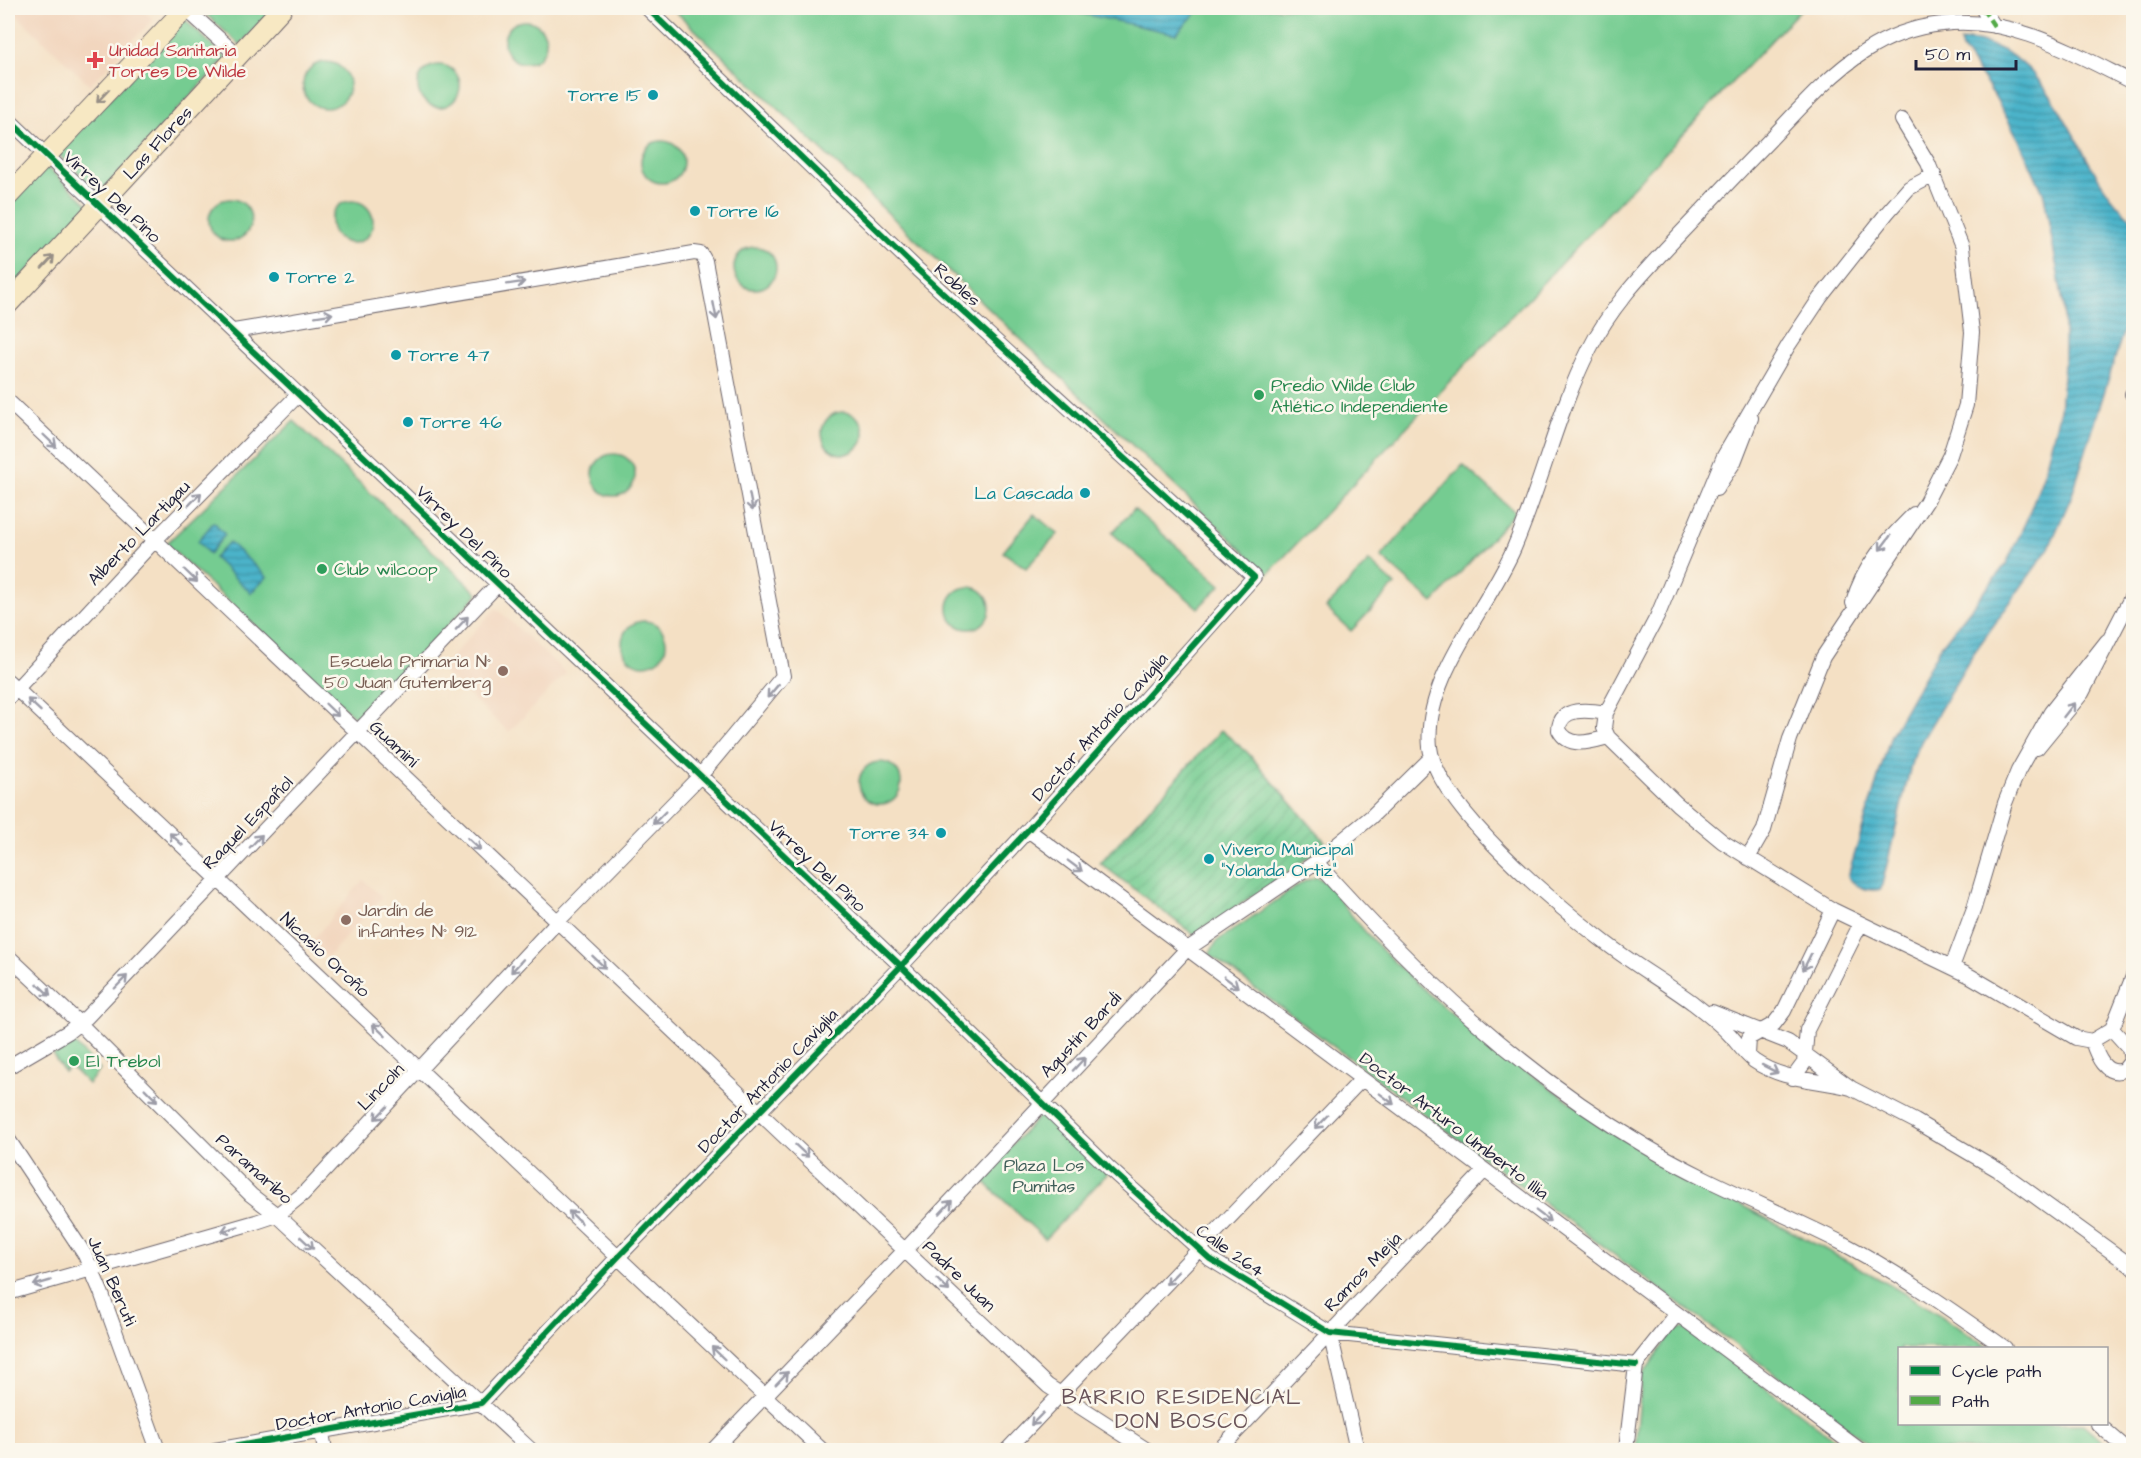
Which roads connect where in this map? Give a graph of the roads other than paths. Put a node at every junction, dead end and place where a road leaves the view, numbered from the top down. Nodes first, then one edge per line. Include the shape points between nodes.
1 (186, 8) edge
2 (282, 8) edge
3 (647, 8) edge
4 (1982, 8) edge
5 (1994, 26) junction
6 (238, 56) junction
7 (2133, 83) edge
8 (8, 119) edge
9 (1902, 120) dead end
10 (46, 156) junction
11 (1934, 175) junction
12 (8, 196) edge
13 (101, 206) junction
14 (8, 304) edge
15 (234, 331) junction
16 (298, 395) junction
17 (8, 401) edge
18 (154, 541) junction
19 (1254, 577) joint
20 (498, 584) junction
21 (2133, 592) edge
22 (10, 689) edge
23 (1606, 713) junction
24 (357, 734) junction
25 (1608, 737) junction
26 (1432, 757) junction
27 (700, 776) junction
28 (1028, 830) junction
29 (1748, 858) junction
30 (1316, 862) junction
31 (219, 880) junction
32 (1833, 910) junction
33 (556, 922) junction
34 (1860, 925) junction
35 (1186, 950) junction
36 (8, 956) edge
37 (901, 966) junction
38 (1952, 967) junction
39 (2133, 974) edge
40 (1691, 1002) junction
41 (80, 1024) junction
42 (2112, 1029) junction
43 (1761, 1031) junction
44 (2092, 1041) junction
45 (1805, 1054) junction
46 (1748, 1055) junction
47 (8, 1067) edge
48 (421, 1071) junction
49 (1793, 1078) junction
50 (1362, 1079) junction
51 (1851, 1088) junction
52 (1043, 1101) junction
53 (759, 1111) junction
54 (8, 1139) edge
55 (1484, 1171) junction
56 (277, 1215) junction
57 (906, 1249) junction
58 (1198, 1250) junction
59 (618, 1257) junction
60 (2133, 1268) edge
61 (91, 1270) junction
62 (8, 1293) edge
63 (1676, 1315) junction
64 (1330, 1333) junction
65 (2004, 1347) edge
66 (1636, 1365) junction
67 (764, 1396) junction
68 (1060, 1396) junction
69 (481, 1403) junction
70 (2099, 1425) edge
71 (322, 1433) junction
72 (158, 1450) edge
73 (216, 1450) edge
74 (325, 1450) edge
75 (531, 1450) edge
76 (713, 1450) edge
77 (822, 1450) edge
78 (1008, 1450) edge
79 (1147, 1450) edge
80 (1219, 1450) edge
81 (1357, 1450) edge
82 (1626, 1450) edge
83 (1860, 1450) edge
84 (2128, 1450) edge

1 - 6 street
1 -> 10 street
2 - 6 street, Las Flores
3 - 19 street, Robles via 918,270
4 - 5 street
5 - 7 street via 2048,41
5 - 26 street via 1945,23 1915,29 1860,55 1747,163 1645,272 1614,311 1588,350 1570,391 1514,548 1435,693 1430,729
6 - 13 street, Las Flores
8 - 10 street, Virrey Del Pino
9 - 11 street
10 - 12 street
10 - 13 street, Virrey Del Pino
11 - 23 street via 1909,188 1803,323 1724,456 1657,617
11 - 29 street via 1962,247 1971,311 1966,405 1950,455 1926,502 1871,562 1858,584 1851,612 1822,657 1790,739 1764,830
14 -> 13 street, Las Flores
13 - 15 street, Virrey Del Pino
15 - 16 street, Virrey Del Pino
15 -> 27 street, Lincoln via 701,254 784,672 781,682
18 -> 16 street, Alberto Lartigau
16 - 20 street, Virrey Del Pino
17 -> 18 street, Guaminí
18 - 22 street, Alberto Lartigau
18 -> 24 street, Guaminí
19 - 28 street, Doctor Antonio Caviglia
24 -> 20 street, Raquel Español
20 - 27 street, Virrey Del Pino
21 - 38 street via 2107,641 2051,712 2018,771
31 -> 22 street, Nicasio Oroño
23 - 25 street via 1604,728
23 - 25 street via 1568,714 1562,718 1559,730 1570,742
31 -> 24 street, Raquel Español
24 -> 33 street, Guaminí
25 - 29 street via 1677,804
26 - 30 street, Agustín Bardi via 1371,817
26 - 40 street via 1454,800 1525,873 1604,942
27 -> 33 street, Lincoln
27 - 37 street, Virrey Del Pino
28 -> 35 street, Doctor Arturo Umberto Illia
28 - 37 street, Doctor Antonio Caviglia
29 - 32 street
30 - 35 street, Agustín Bardi
30 - 65 street via 1436,989 1574,1100 1689,1171 1845,1245
41 -> 31 street, Raquel Español
48 -> 31 street, Nicasio Oroño
32 - 34 street
32 -> 43 street via 1784,1011 1774,1024
33 -> 48 street, Lincoln
33 -> 53 street, Guaminí
34 - 38 street
34 - 45 street via 1807,1030
35 -> 50 street, Doctor Arturo Umberto Illia
52 -> 35 street, Agustín Bardi
36 -> 41 street, Paramaribo
37 - 52 street, Calle 264
37 - 53 street, Doctor Antonio Caviglia
38 - 44 street via 2076,1038
39 - 42 street
40 - 43 street
40 - 46 street
41 - 47 street, Raquel Español
41 -> 56 street, Paramaribo via 251,1196
42 - 44 street
42 - 44 street via 2129,1048 2131,1061 2124,1070 2111,1071 2102,1064
43 - 45 street via 1776,1035
43 - 46 street via 1749,1038
45 - 49 street via 1804,1063
45 - 51 street
46 -> 49 street
48 -> 56 street, Lincoln via 303,1194
59 -> 48 street, Nicasio Oroño
49 - 51 street
50 -> 55 street, Doctor Arturo Umberto Illia
50 -> 58 street
51 - 60 street via 1915,1120 2000,1171
57 -> 52 street, Agustín Bardi
52 - 58 street, Calle 264
53 -> 57 street, Padre Juan
53 - 59 street, Doctor Antonio Caviglia
54 - 61 street, Juan Beruti
55 -> 63 street, Doctor Arturo Umberto Illia
55 - 64 street, Ramos Mejía
56 -> 61 street, Lincoln
56 -> 69 street, Paramaribo
67 -> 57 street, Agustín Bardi
57 -> 68 street, Padre Juan
58 - 64 street, Calle 264
58 -> 68 street
67 -> 59 street, Nicasio Oroño
59 - 69 street, Doctor Antonio Caviglia
61 -> 62 street, Lincoln
61 - 72 street, Juan Beruti
63 - 66 street
63 - 83 street, Doctor Arturo Umberto Illia
64 - 66 street, Calle 264
64 - 80 street, Ramos Mejía
64 - 81 street
66 - 82 street
67 - 76 street, Agustín Bardi
67 - 77 street, Nicasio Oroño
68 -> 78 street
68 - 79 street, Padre Juan
69 - 71 street, Doctor Antonio Caviglia
69 - 75 street, Paramaribo
70 - 84 street
71 - 73 street, Doctor Antonio Caviglia
71 - 74 street

